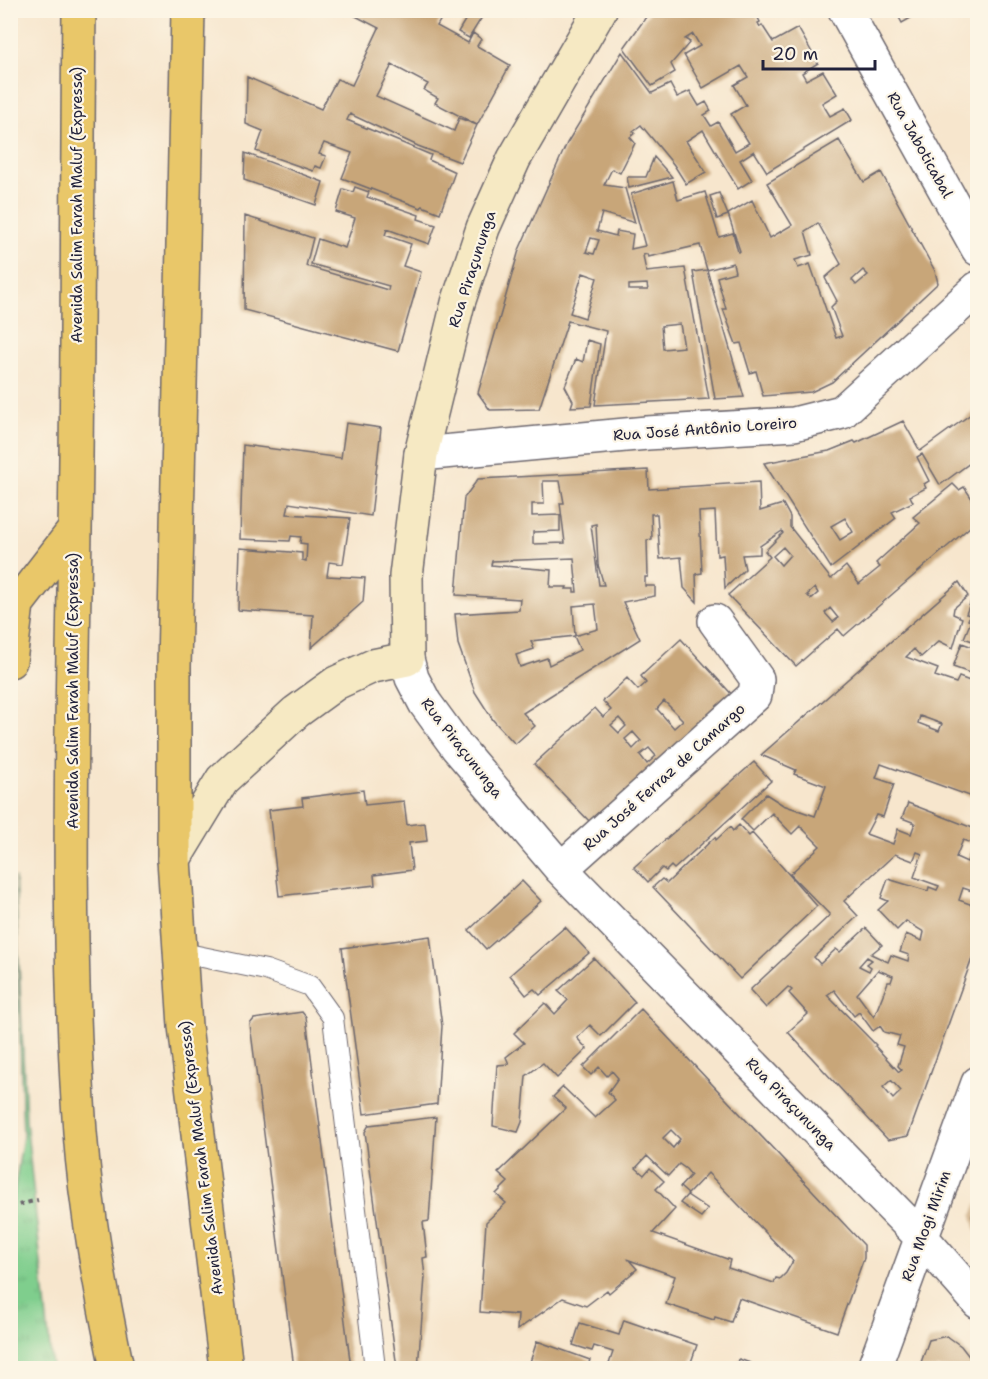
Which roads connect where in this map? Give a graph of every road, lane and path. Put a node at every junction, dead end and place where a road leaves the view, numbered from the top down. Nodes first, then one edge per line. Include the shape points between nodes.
1 (79, 10) edge
2 (188, 10) edge
3 (600, 10) edge
4 (845, 10) edge
5 (978, 249) edge
6 (978, 288) edge
7 (421, 454) junction
8 (75, 529) junction
9 (716, 621) dead end
10 (407, 659) junction
11 (10, 661) edge
12 (174, 859) junction
13 (561, 869) junction
14 (178, 952) junction
15 (978, 1083) edge
16 (38, 1200) dead end
17 (10, 1207) edge
18 (922, 1238) junction
19 (978, 1302) edge
20 (117, 1368) edge
21 (226, 1368) edge
22 (375, 1368) edge
23 (874, 1368) edge

1 - 8 highway, Avenida Salim Farah Maluf (Expressa)
2 - 12 highway, Avenida Salim Farah Maluf (Expressa) via 174,667
3 - 7 main road, Rua Piraçununga via 514,159 483,228 458,303
4 - 5 street, Rua Jaboticabal
6 - 7 street, Rua José Antônio Loreiro via 843,412 794,424
7 - 10 main road, Rua Piraçununga via 406,576
8 - 11 highway via 17,604
8 - 20 highway, Avenida Salim Farah Maluf (Expressa) via 70,733 80,1134 94,1242
9 - 13 street, Rua José Ferraz de Camargo via 757,679 755,695
10 - 12 main road via 374,666 336,683 296,712 222,780
10 - 13 street, Rua Piraçununga via 425,703 457,747
12 - 14 highway, Avenida Salim Farah Maluf (Expressa)
13 - 18 street, Rua Piraçununga
14 - 21 highway, Avenida Salim Farah Maluf (Expressa)
14 - 22 lane via 266,970 310,986 333,1018
15 - 18 street, Rua Mogi Mirim
16 - 17 path
18 - 19 street, Rua Piraçununga
18 - 23 street, Rua Mogi Mirim

